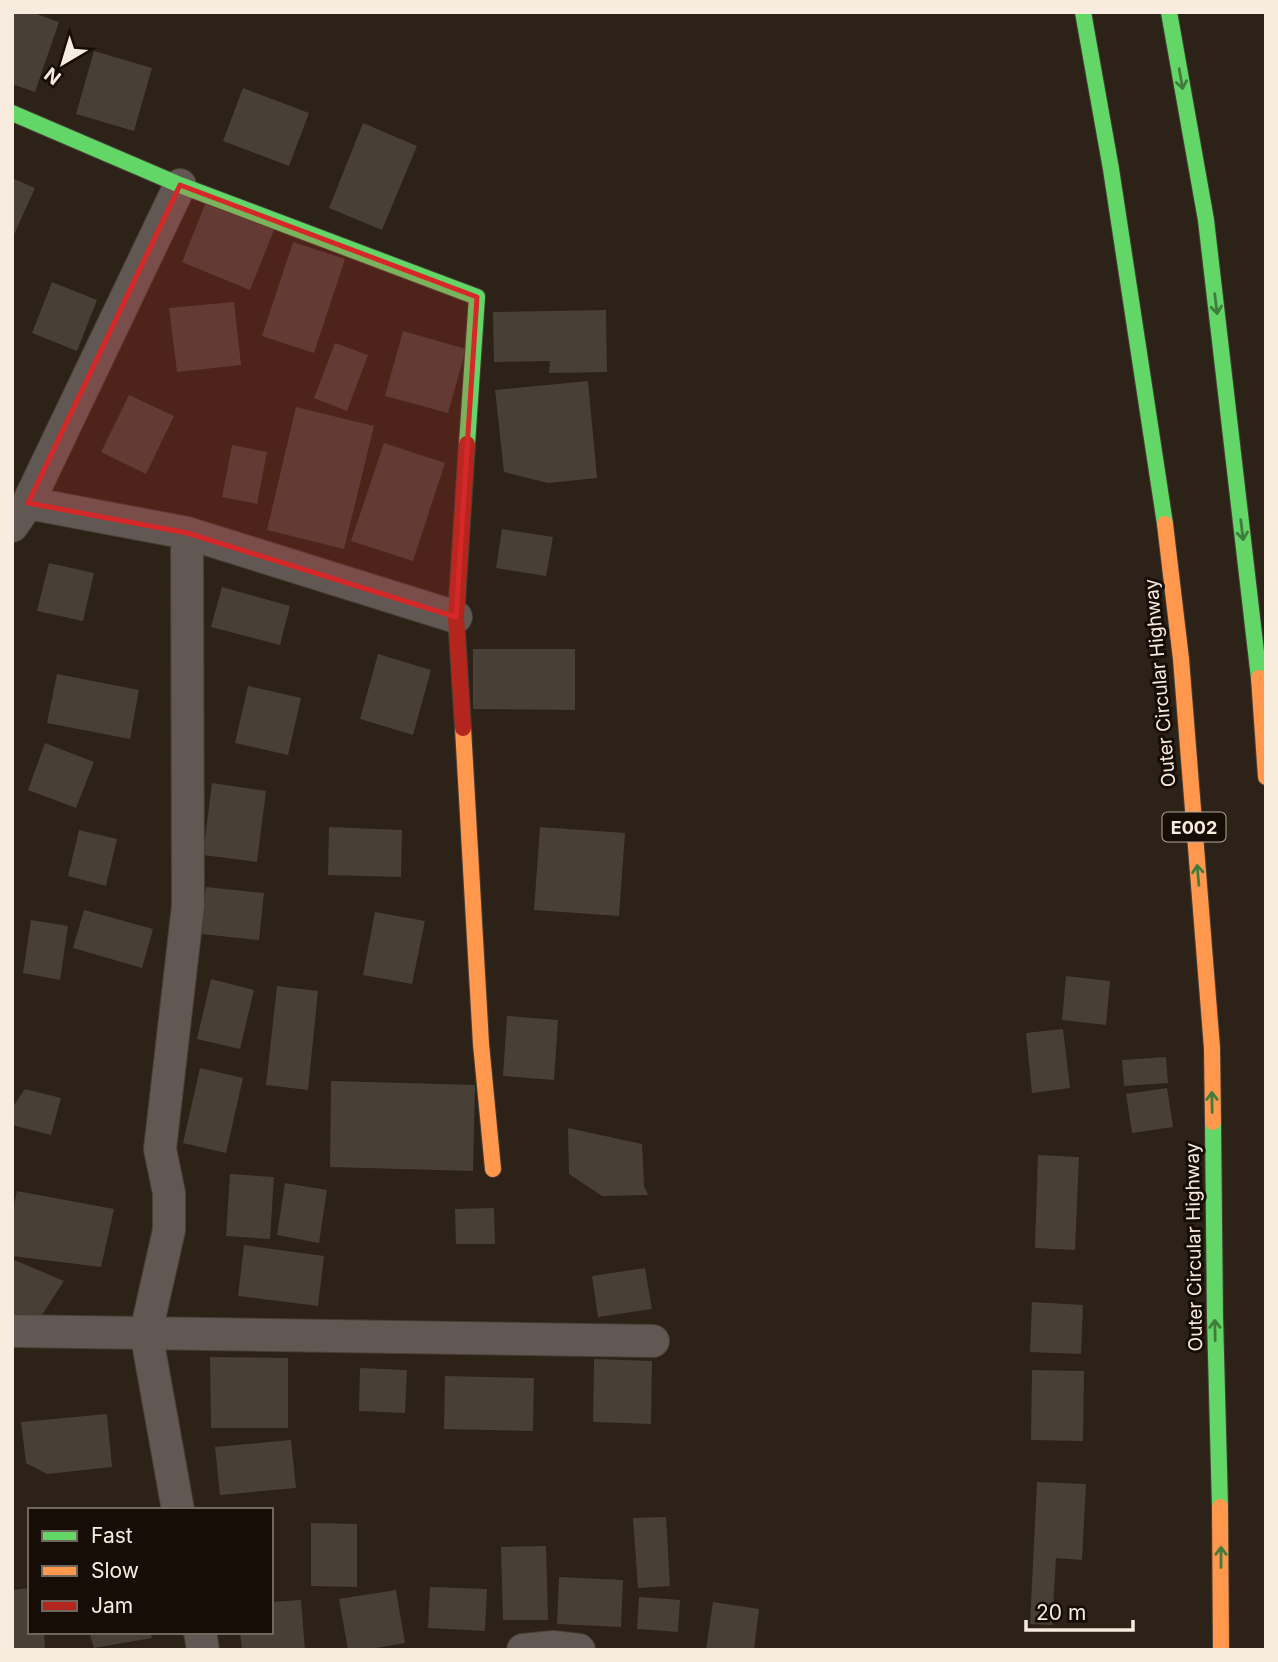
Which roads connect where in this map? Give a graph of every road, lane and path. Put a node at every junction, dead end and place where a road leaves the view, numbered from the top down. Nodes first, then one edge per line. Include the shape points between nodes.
1 (1083, 12) edge
2 (1169, 12) edge
3 (12, 114) edge
4 (180, 185) junction
5 (20, 514) edge
6 (187, 533) junction
7 (456, 617) junction
8 (1266, 777) edge
9 (494, 1170) dead end
10 (12, 1331) edge
11 (146, 1332) junction
12 (653, 1340) dead end
13 (178, 1508) edge
14 (523, 1650) edge
15 (579, 1650) edge
16 (1221, 1650) edge

16 -> 1 main road, Outer Circular Highway / E002 via 1212,1048 1181,659 1168,544
2 -> 8 main road via 1206,220 1257,653
3 - 4 main road
4 - 5 street
4 - 7 main road via 477,297
5 - 6 street
6 - 7 street
6 - 11 street via 188,906 160,1149 169,1192 169,1230
7 - 9 main road via 481,1044
10 - 11 street
11 - 12 street
11 - 13 street
14 - 15 street

